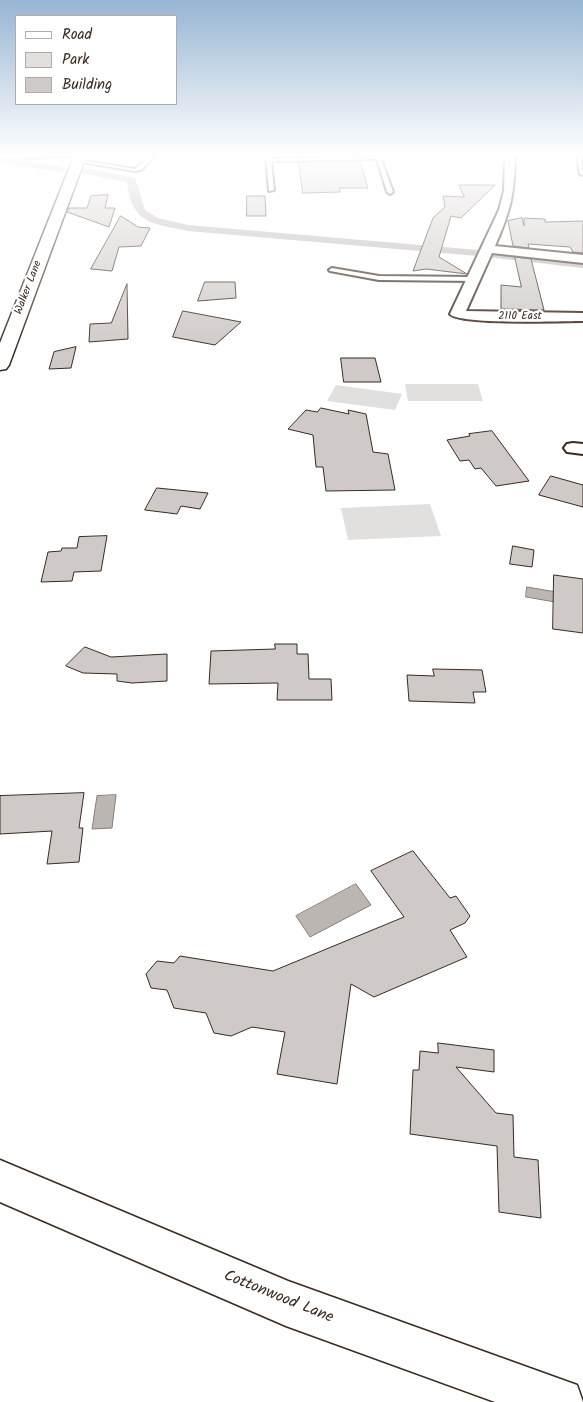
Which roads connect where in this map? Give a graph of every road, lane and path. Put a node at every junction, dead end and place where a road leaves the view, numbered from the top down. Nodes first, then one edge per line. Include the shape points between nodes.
1 (55, 221) edge
2 (499, 221) edge
3 (486, 253) junction
4 (583, 259) edge
5 (332, 270) dead end
6 (475, 279) junction
7 (583, 318) edge
8 (0, 365) edge
9 (0, 1181) edge
10 (560, 1402) edge

1 - 8 street, Walker Lane
2 - 3 street
3 - 4 street
3 - 6 street
5 - 6 lane via 378,278
6 - 7 street, 2110 East via 457,314
9 - 10 street, Cottonwood Lane via 286,1302

